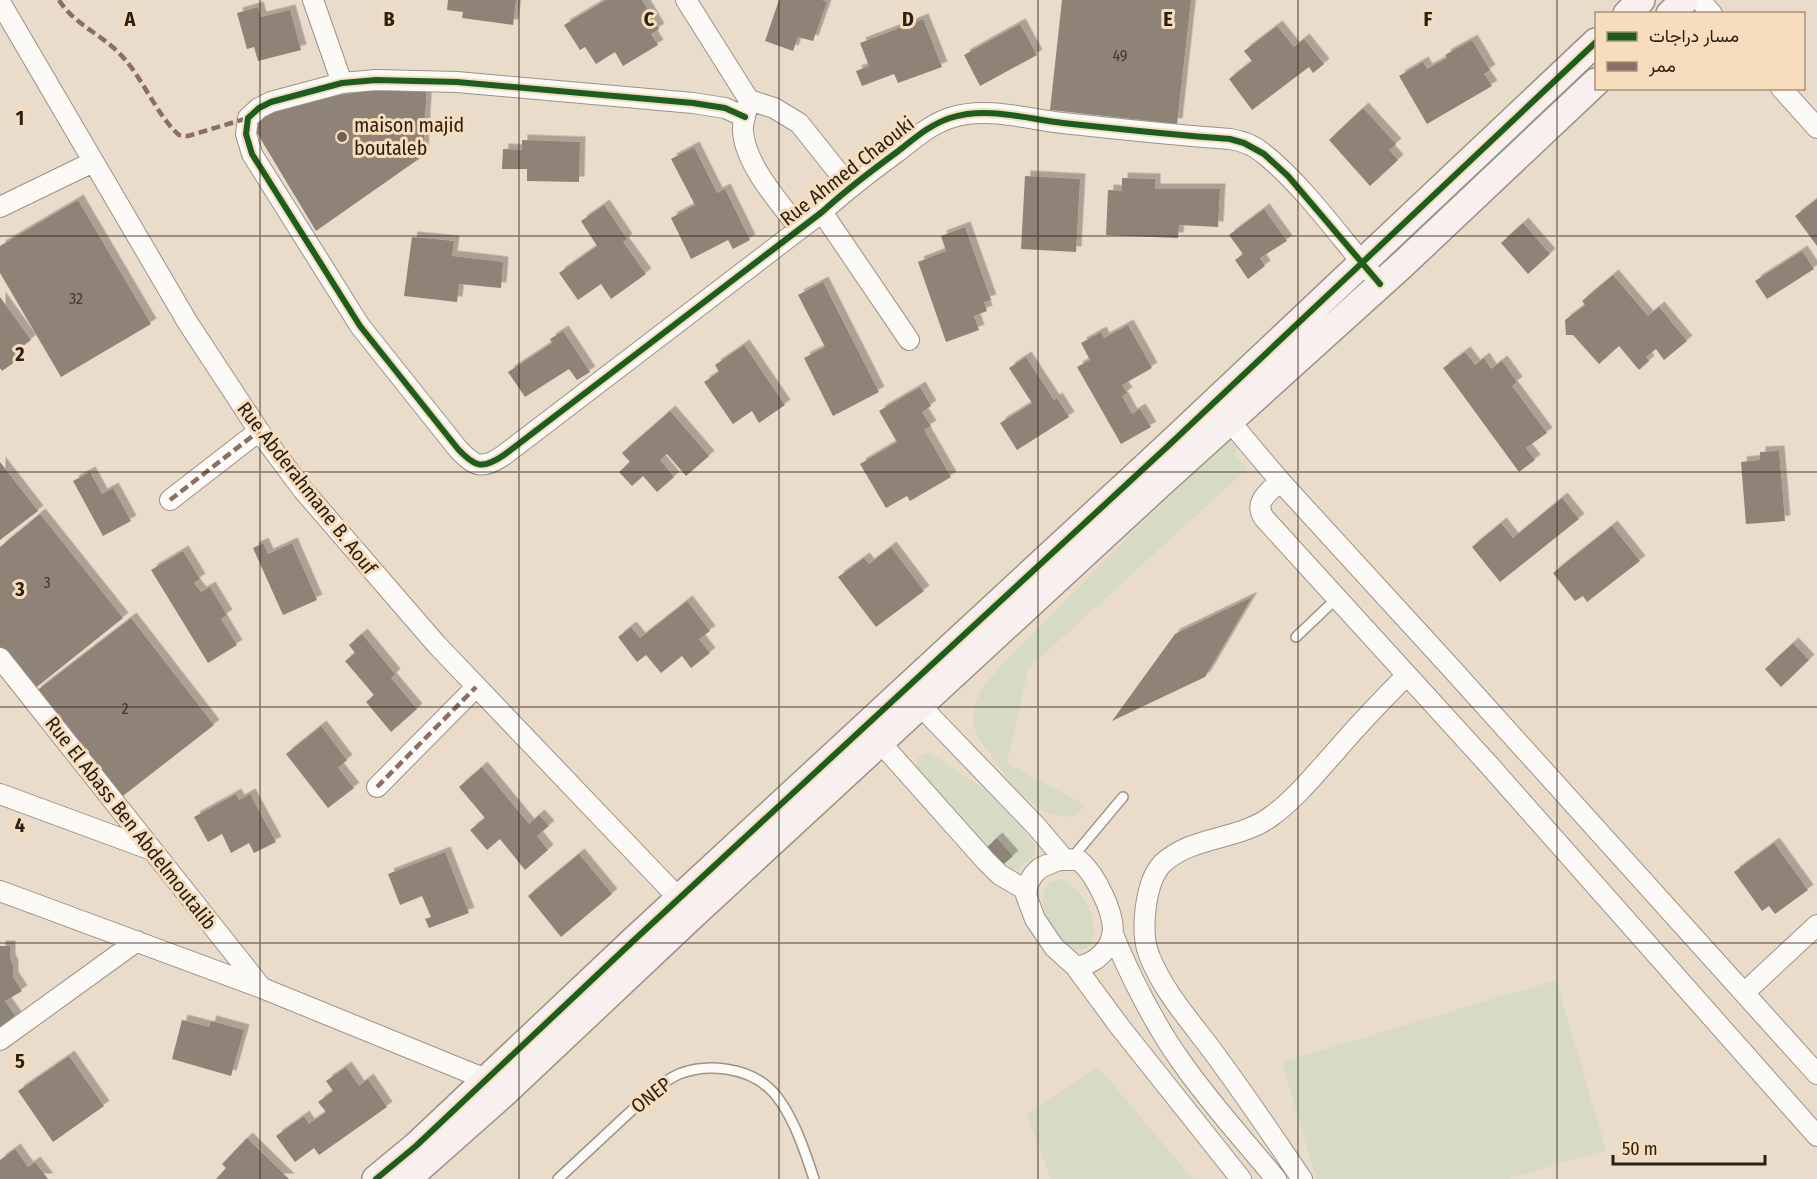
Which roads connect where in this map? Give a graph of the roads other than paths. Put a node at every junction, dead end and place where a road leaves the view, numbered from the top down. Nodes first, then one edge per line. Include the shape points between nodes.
1 (313, 0) edge
2 (686, 0) edge
3 (1641, 0) edge
4 (1684, 0) edge
5 (1700, 0) edge
6 (0, 2) edge
7 (1628, 12) edge
8 (1672, 12) edge
9 (1710, 12) edge
10 (1595, 43) edge
11 (342, 83) junction
12 (1595, 83) edge
13 (1783, 90) edge
14 (747, 109) junction
15 (1817, 128) edge
16 (93, 162) junction
17 (850, 187) junction
18 (0, 207) edge
19 (822, 212) junction
20 (800, 229) junction
21 (1362, 263) junction
22 (1380, 285) junction
23 (909, 340) dead end
24 (1222, 412) junction
25 (259, 431) junction
26 (1280, 482) junction
27 (170, 500) dead end
28 (1337, 598) junction
29 (1296, 637) dead end
30 (0, 658) edge
31 (1407, 675) junction
32 (476, 687) junction
33 (913, 698) junction
34 (873, 734) junction
35 (377, 787) dead end
36 (0, 794) edge
37 (1123, 797) dead end
38 (152, 850) junction
39 (1067, 859) junction
40 (1026, 890) junction
41 (0, 891) edge
42 (687, 906) junction
43 (1817, 925) edge
44 (1113, 933) junction
45 (137, 941) junction
46 (1075, 966) junction
47 (262, 988) junction
48 (1744, 993) junction
49 (0, 1040) edge
50 (1817, 1074) edge
51 (496, 1086) junction
52 (1817, 1136) edge
53 (376, 1179) edge
54 (407, 1179) edge
55 (558, 1179) edge
56 (814, 1179) edge
57 (1241, 1179) edge
58 (1276, 1179) edge
59 (1302, 1179) edge

1 - 11 street
2 - 14 street
3 - 7 street
4 - 8 street
5 - 9 street
6 - 16 street, Rue Abderahmane B. Aouf
10 - 21 street
11 - 14 street via 457,82
11 - 20 street, Rue Ahmed Chaouki via 271,102 255,111 248,118 246,129 252,154 360,326 458,449 481,465 494,462 518,445
12 - 22 street
13 - 15 street
14 - 17 street via 774,108 791,116
14 - 20 street via 743,132 752,160
16 - 18 street
16 - 25 street, Rue Abderahmane B. Aouf via 188,323
17 - 19 street, Rue Ahmed Chaouki
17 - 21 street, Rue Ahmed Chaouki via 931,127 962,115 999,115 1230,139 1254,147 1270,159
19 - 20 street, Rue Ahmed Chaouki
19 - 23 street
21 - 22 street, Rue Ahmed Chaouki
21 - 24 street
22 - 24 street
24 - 26 street
24 - 33 street
25 - 27 street
25 - 32 street, Rue Abderahmane B. Aouf via 330,523
26 - 28 street via 1260,502 1260,512
26 - 48 street
28 - 29 lane
28 - 31 street
30 - 38 street, Rue El Abass Ben Abdelmoutalib
31 - 52 street
31 - 59 street via 1275,814 1252,828 1186,848 1154,873 1150,882 1145,935 1156,969 1178,1006
32 - 35 street
32 - 42 street, Rue Abderahmane B. Aouf
33 - 34 street
33 - 39 street
34 - 40 street via 985,860 1000,875
34 - 42 street
36 - 38 street
37 - 39 lane
38 - 47 street, Rue El Abass Ben Abdelmoutalib
39 - 40 street via 1040,868
39 - 44 street via 1083,864 1095,879
40 - 46 street via 1039,926 1060,954
41 - 45 street
42 - 51 street
43 - 48 street
44 - 46 street via 1101,956
44 - 58 street via 1165,1037
45 - 47 street
45 - 49 street
46 - 57 street
47 - 51 street
48 - 50 street
51 - 53 street
51 - 54 street
55 - 56 lane, ONEP via 659,1085 678,1074 708,1068 745,1073 771,1090 788,1115

